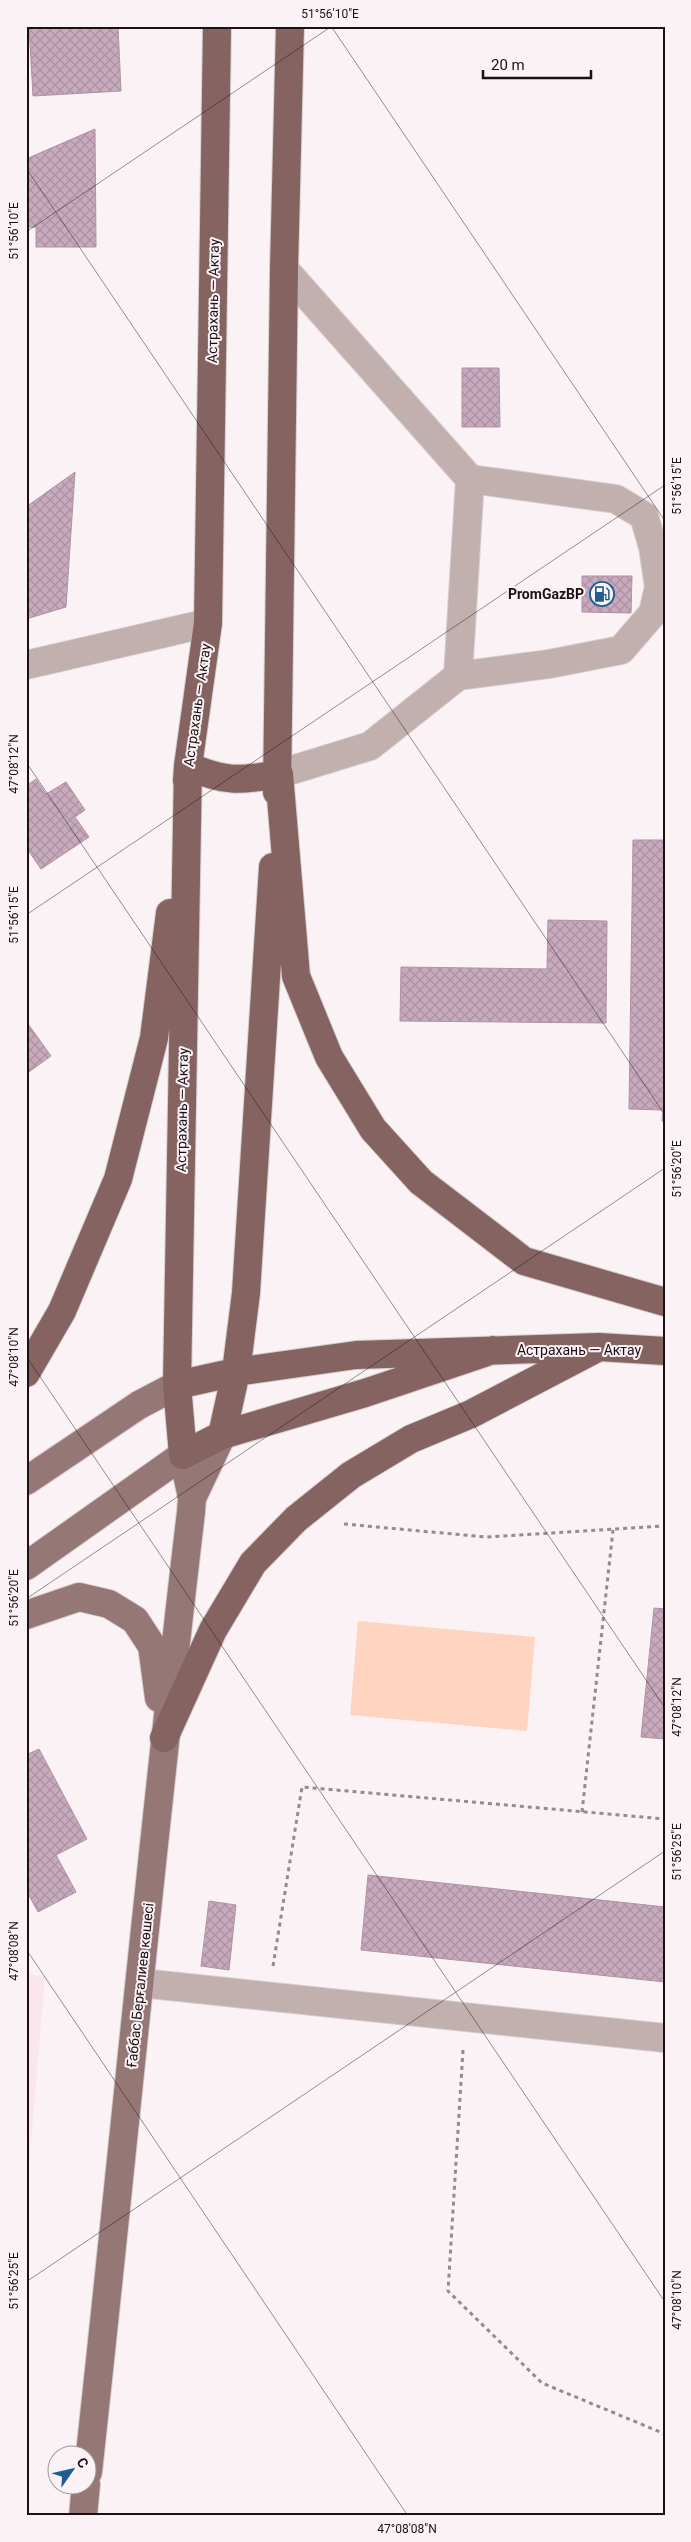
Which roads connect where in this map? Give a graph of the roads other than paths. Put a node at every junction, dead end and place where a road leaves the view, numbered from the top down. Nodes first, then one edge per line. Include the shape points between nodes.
1 (217, 26) edge
2 (290, 26) edge
3 (284, 269) junction
4 (470, 479) junction
5 (208, 623) junction
6 (26, 665) edge
7 (458, 676) junction
8 (188, 766) junction
9 (279, 774) junction
10 (665, 1302) edge
11 (599, 1347) junction
12 (492, 1350) junction
13 (665, 1351) edge
14 (236, 1372) junction
15 (26, 1374) edge
16 (177, 1384) junction
17 (222, 1435) junction
18 (183, 1455) junction
19 (26, 1481) edge
20 (192, 1498) junction
21 (26, 1566) edge
22 (26, 1615) edge
23 (164, 1738) junction
24 (141, 1983) junction
25 (665, 2038) edge
26 (91, 2444) edge
27 (85, 2494) edge
28 (83, 2516) edge

1 - 5 highway, Астрахань — Актау
2 - 3 highway
3 - 4 street
3 - 9 highway
4 - 7 street
4 - 7 street via 616,498 644,516 659,587 654,613 621,650
5 - 6 street
5 - 8 highway, Астрахань — Актау
7 - 9 street via 370,746
8 - 9 highway via 214,777 246,780
8 - 15 highway via 154,1038 118,1179 62,1312
8 - 16 highway, Астрахань — Актау
9 - 10 highway via 296,976 329,1057 373,1129 421,1182 524,1261
9 - 14 highway via 246,1283
11 - 12 highway, Астрахань — Актау
11 - 13 highway, Астрахань — Актау
11 - 23 highway via 470,1414 411,1439 351,1475 296,1519 253,1563 213,1630
12 - 14 highway, Астрахань — Актау via 356,1354
12 - 17 highway, Астрахань — Актау via 365,1393
14 - 16 highway, Астрахань — Актау
14 - 17 highway
16 - 18 highway, Астрахань — Актау
16 - 19 main road via 139,1405
17 - 18 highway, Астрахань — Актау
17 - 20 main road, Ғаббас Берғалиев көшесі
18 - 20 main road, Ғаббас Берғалиев көшесі
18 - 21 main road
20 - 23 main road, Ғаббас Берғалиев көшесі
22 - 23 main road via 79,1597 109,1604 135,1620 152,1646
23 - 24 main road, Ғаббас Берғалиев көшесі
24 - 25 street
24 - 26 main road, Ғаббас Берғалиев көшесі
27 - 28 main road

